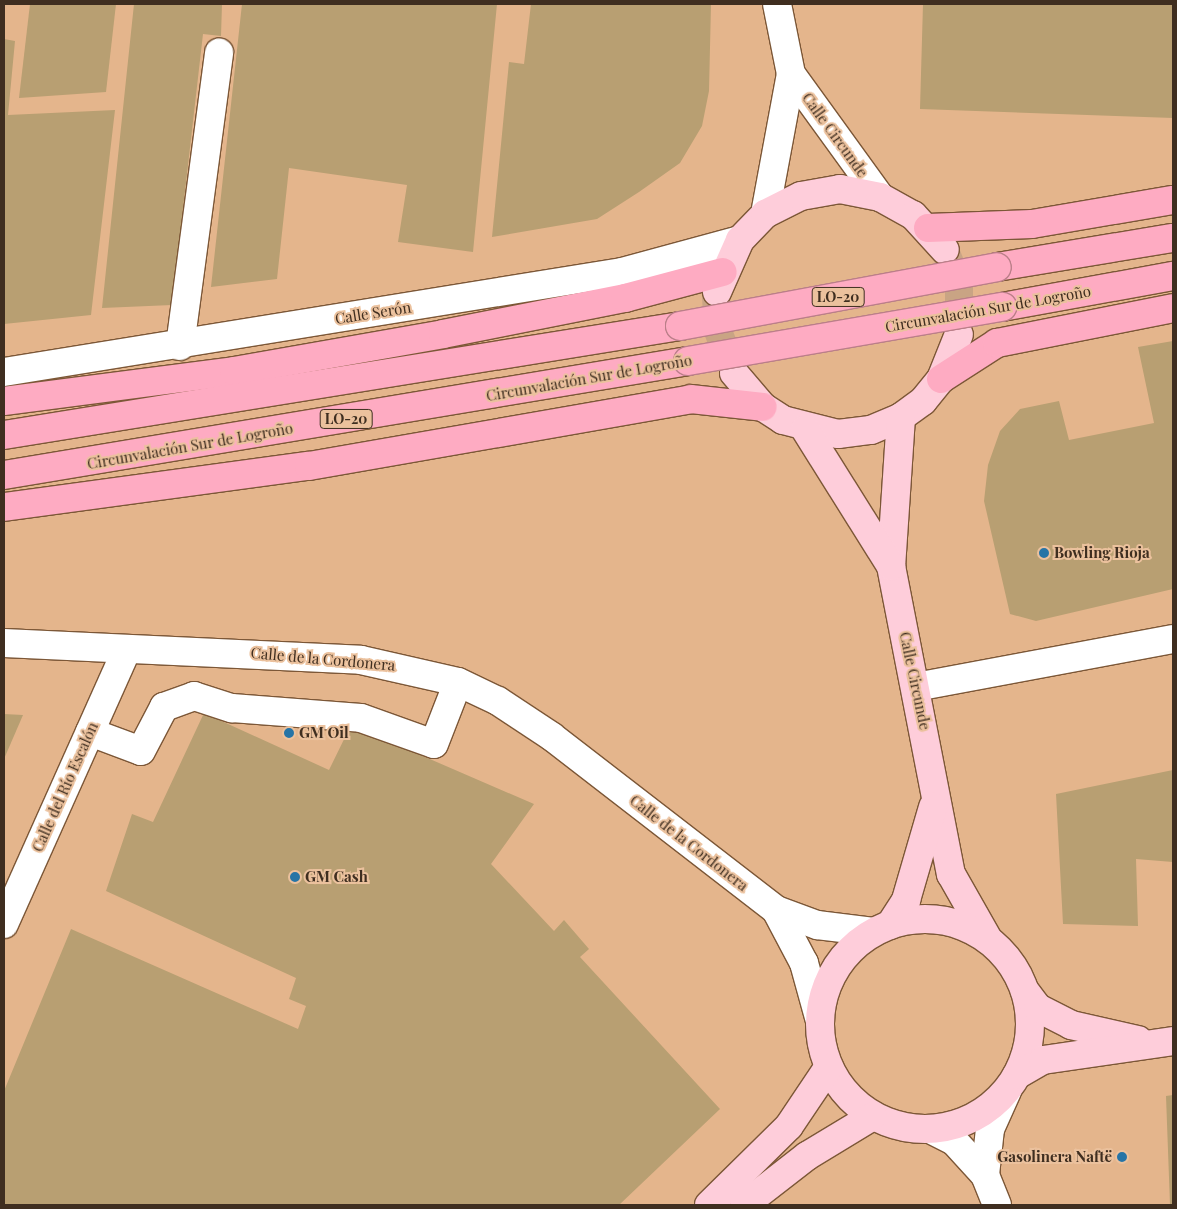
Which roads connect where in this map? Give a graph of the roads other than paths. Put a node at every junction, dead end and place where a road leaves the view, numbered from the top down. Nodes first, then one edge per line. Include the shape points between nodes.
1 (777, 4) edge
2 (219, 53) dead end
3 (791, 74) junction
4 (880, 197) junction
5 (1173, 200) edge
6 (765, 214) junction
7 (928, 228) junction
8 (1173, 238) edge
9 (740, 240) junction
10 (945, 250) tunnel mouth
11 (1173, 276) edge
12 (720, 282) joint
13 (1173, 308) edge
14 (959, 334) tunnel mouth
15 (180, 346) junction
16 (4, 372) edge
17 (734, 373) tunnel mouth
18 (941, 380) junction
19 (4, 401) edge
20 (762, 407) junction
21 (901, 417) junction
22 (805, 429) junction
23 (4, 435) edge
24 (4, 475) edge
25 (4, 507) edge
26 (891, 566) junction
27 (1173, 639) edge
28 (4, 643) edge
29 (126, 651) junction
30 (458, 682) junction
31 (916, 687) junction
32 (90, 732) junction
33 (935, 796) junction
34 (776, 910) junction
35 (4, 924) edge
36 (882, 929) junction
37 (989, 941) junction
38 (1025, 990) junction
39 (820, 1021) junction
40 (1162, 1042) edge
41 (828, 1068) junction
42 (1012, 1083) junction
43 (873, 1116) junction
44 (932, 1130) junction
45 (985, 1175) junction
46 (710, 1205) edge
47 (744, 1205) edge
48 (997, 1205) edge

1 - 3 street, Calle Circunde
2 - 15 street
3 - 4 street, Calle Circunde
3 - 6 street, Calle Circunde
4 - 6 main road via 840,189 801,196
4 - 7 main road
5 - 7 highway via 1032,224
6 - 9 main road
7 - 10 main road
8 - 23 highway, LO-20, bridge via 680,326
9 - 12 main road
9 - 15 street, Calle Serón via 622,272
11 - 24 highway, Circunvalación Sur de Logroño / LO-20, bridge
12 - 19 highway via 234,371
13 - 18 highway via 997,343
14 - 18 main road
15 - 16 street, Calle Serón
17 - 20 main road
18 - 21 main road
20 - 22 main road
20 - 25 highway via 690,399 309,466
21 - 22 main road via 871,430 846,433
21 - 26 main road, Calle Circunde
22 - 26 main road, Calle Circunde
26 - 31 main road, Calle Circunde
27 - 31 street
28 - 29 street, Calle de la Cordonera
29 - 30 street, Calle de la Cordonera via 267,652 361,660
29 - 32 street, Calle del Río Escalón
30 - 32 street via 434,744 361,718 232,708 194,696 164,707 141,751
30 - 34 street, Calle de la Cordonera via 498,701 551,736
31 - 33 main road, Calle Circunde
32 - 35 street, Calle del Río Escalón
33 - 36 main road, Calle Circunde via 906,900
33 - 37 main road, Calle Circunde via 951,874
34 - 36 street, Calle de la Cordonera via 817,925
34 - 39 street, Calle de la Cordonera via 804,963
36 - 37 main road via 933,919 963,926
36 - 39 main road via 855,944 837,965 822,998
37 - 38 main road via 1011,963
38 - 40 main road via 1038,1008 1071,1025
38 - 42 main road via 1030,1019 1028,1048
39 - 41 main road
40 - 42 main road via 1043,1060
41 - 43 main road via 847,1096
41 - 46 main road via 788,1126
42 - 44 main road via 986,1110 960,1124
42 - 45 street via 990,1129
43 - 44 main road via 902,1127
43 - 47 main road via 807,1156
44 - 45 street via 954,1141
45 - 48 street

